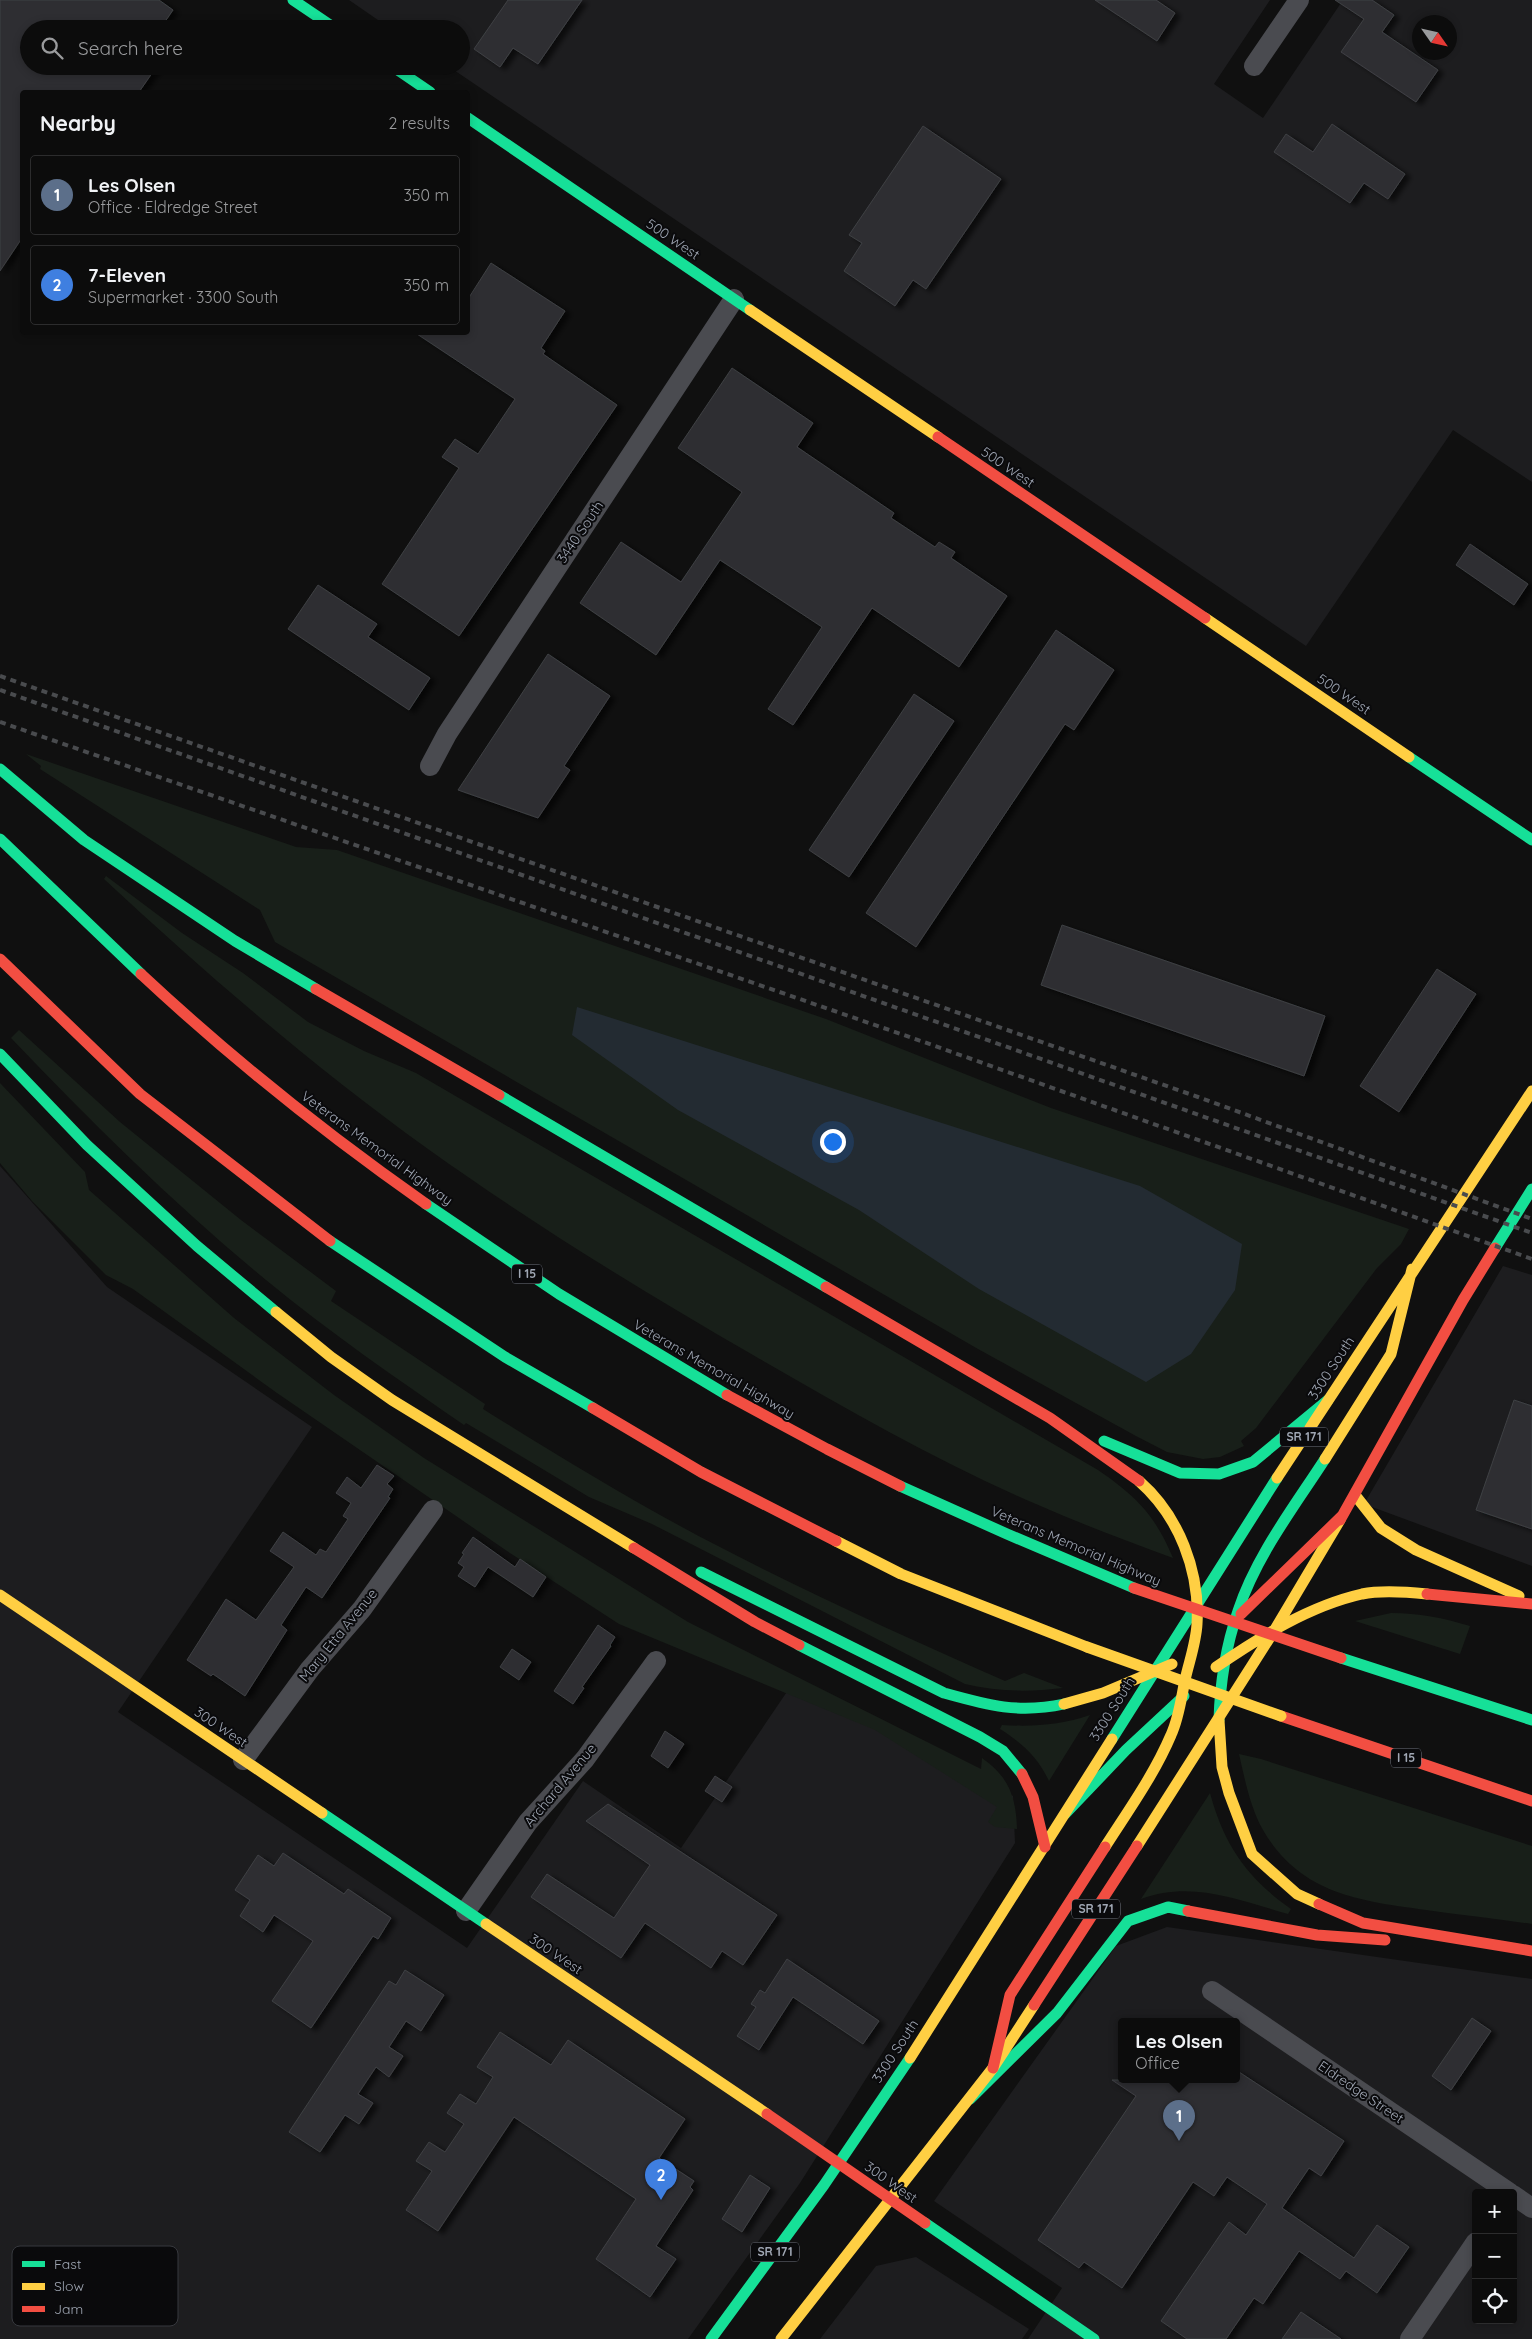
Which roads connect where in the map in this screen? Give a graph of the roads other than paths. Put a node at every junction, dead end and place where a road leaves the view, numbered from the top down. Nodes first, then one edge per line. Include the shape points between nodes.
1 (293, 0) edge
2 (1299, 0) edge
3 (323, 20) edge
4 (1254, 66) dead end
5 (405, 75) edge
6 (427, 90) edge
7 (470, 119) edge
8 (734, 300) junction
9 (430, 766) dead end
10 (0, 769) edge
11 (0, 839) edge
12 (1532, 840) edge
13 (0, 959) edge
14 (0, 1054) edge
15 (1532, 1091) edge
16 (1532, 1189) edge
17 (1412, 1269) junction
18 (1328, 1400) junction
19 (1050, 1418) junction
20 (1355, 1495) junction
21 (433, 1510) dead end
22 (1343, 1516) junction
23 (604, 1529) junction
24 (0, 1595) edge
25 (1532, 1603) edge
26 (1197, 1606) junction
27 (1235, 1620) junction
28 (1274, 1631) junction
29 (1220, 1632) dead end
30 (1205, 1643) dead end
31 (1192, 1652) junction
32 (1225, 1660) junction
33 (656, 1661) dead end
34 (1152, 1673) junction
35 (1182, 1698) junction
36 (1219, 1718) junction
37 (1532, 1720) edge
38 (243, 1760) junction
39 (1532, 1801) edge
40 (1065, 1814) junction
41 (1045, 1847) junction
42 (466, 1910) junction
43 (1514, 1949) junction
44 (1532, 1951) edge
45 (1212, 1991) dead end
46 (993, 2068) junction
47 (970, 2099) junction
48 (839, 2165) junction
49 (1504, 2189) edge
50 (1517, 2198) edge
51 (890, 2199) junction
52 (1532, 2208) edge
53 (1472, 2248) edge
54 (711, 2339) edge
55 (781, 2339) edge
56 (1094, 2339) edge
57 (1410, 2339) edge

1 - 3 main road
2 - 4 street
5 - 6 main road
7 - 8 main road, 500 West
8 - 9 street, 3440 South via 447,734
8 - 12 main road, 500 West
10 - 19 main road via 84,840 235,941
11 - 37 main road, Veterans Memorial Highway / I 15, bridge via 88,926 202,1030 312,1121 543,1285 678,1367 789,1430 883,1478 1015,1539 1134,1588
13 - 39 main road, I 15, bridge via 140,1094 315,1231 505,1357 701,1472 901,1574 1087,1647
14 - 23 main road via 88,1145 183,1232 331,1357 392,1400
15 - 17 main road, 3300 South / SR 171
16 - 20 main road, SR 171 via 1463,1300
17 - 18 main road, 3300 South / SR 171
17 - 27 main road via 1391,1354 1262,1558
18 - 19 main road via 1253,1462 1219,1474 1180,1473
18 - 26 main road, 3300 South / SR 171
19 - 26 main road via 1151,1491 1181,1537
20 - 22 main road, SR 171
20 - 25 main road via 1381,1528 1416,1550
21 - 38 street, Mary Etta Avenue via 362,1609 310,1670
22 - 27 main road
22 - 28 main road, SR 171
23 - 34 main road via 740,1589 944,1693 980,1704 1016,1709 1055,1706 1106,1694
23 - 41 main road via 755,1622 980,1736 1006,1754 1036,1798
24 - 38 main road, 300 West
25 - 28 main road via 1405,1592 1363,1594 1324,1606
26 - 31 main road
26 - 34 main road, 3300 South / SR 171
27 - 29 main road
27 - 32 main road
28 - 32 main road
28 - 36 main road, SR 171
30 - 31 main road
31 - 34 main road
31 - 35 main road
32 - 35 main road
32 - 36 main road
33 - 42 street, Archard Avenue via 585,1759 528,1822
34 - 40 main road, 3300 South / SR 171
35 - 40 main road via 1126,1750
35 - 46 main road via 1174,1729 1148,1779 1010,1995
36 - 43 main road via 1222,1767 1252,1854 1297,1894 1363,1923
36 - 46 main road, SR 171
38 - 42 main road, 300 West
40 - 41 main road, 3300 South / SR 171
41 - 48 main road, 3300 South / SR 171
42 - 48 main road, 300 West
43 - 44 main road
43 - 47 main road via 1317,1935 1168,1907 1128,1921 1057,2013
45 - 49 street, Eldredge Street
46 - 47 main road, SR 171
47 - 51 main road, SR 171
48 - 51 main road, 300 West
48 - 54 main road, 3300 South / SR 171
50 - 52 street
51 - 55 main road, SR 171
51 - 56 main road, 300 West
53 - 57 street

